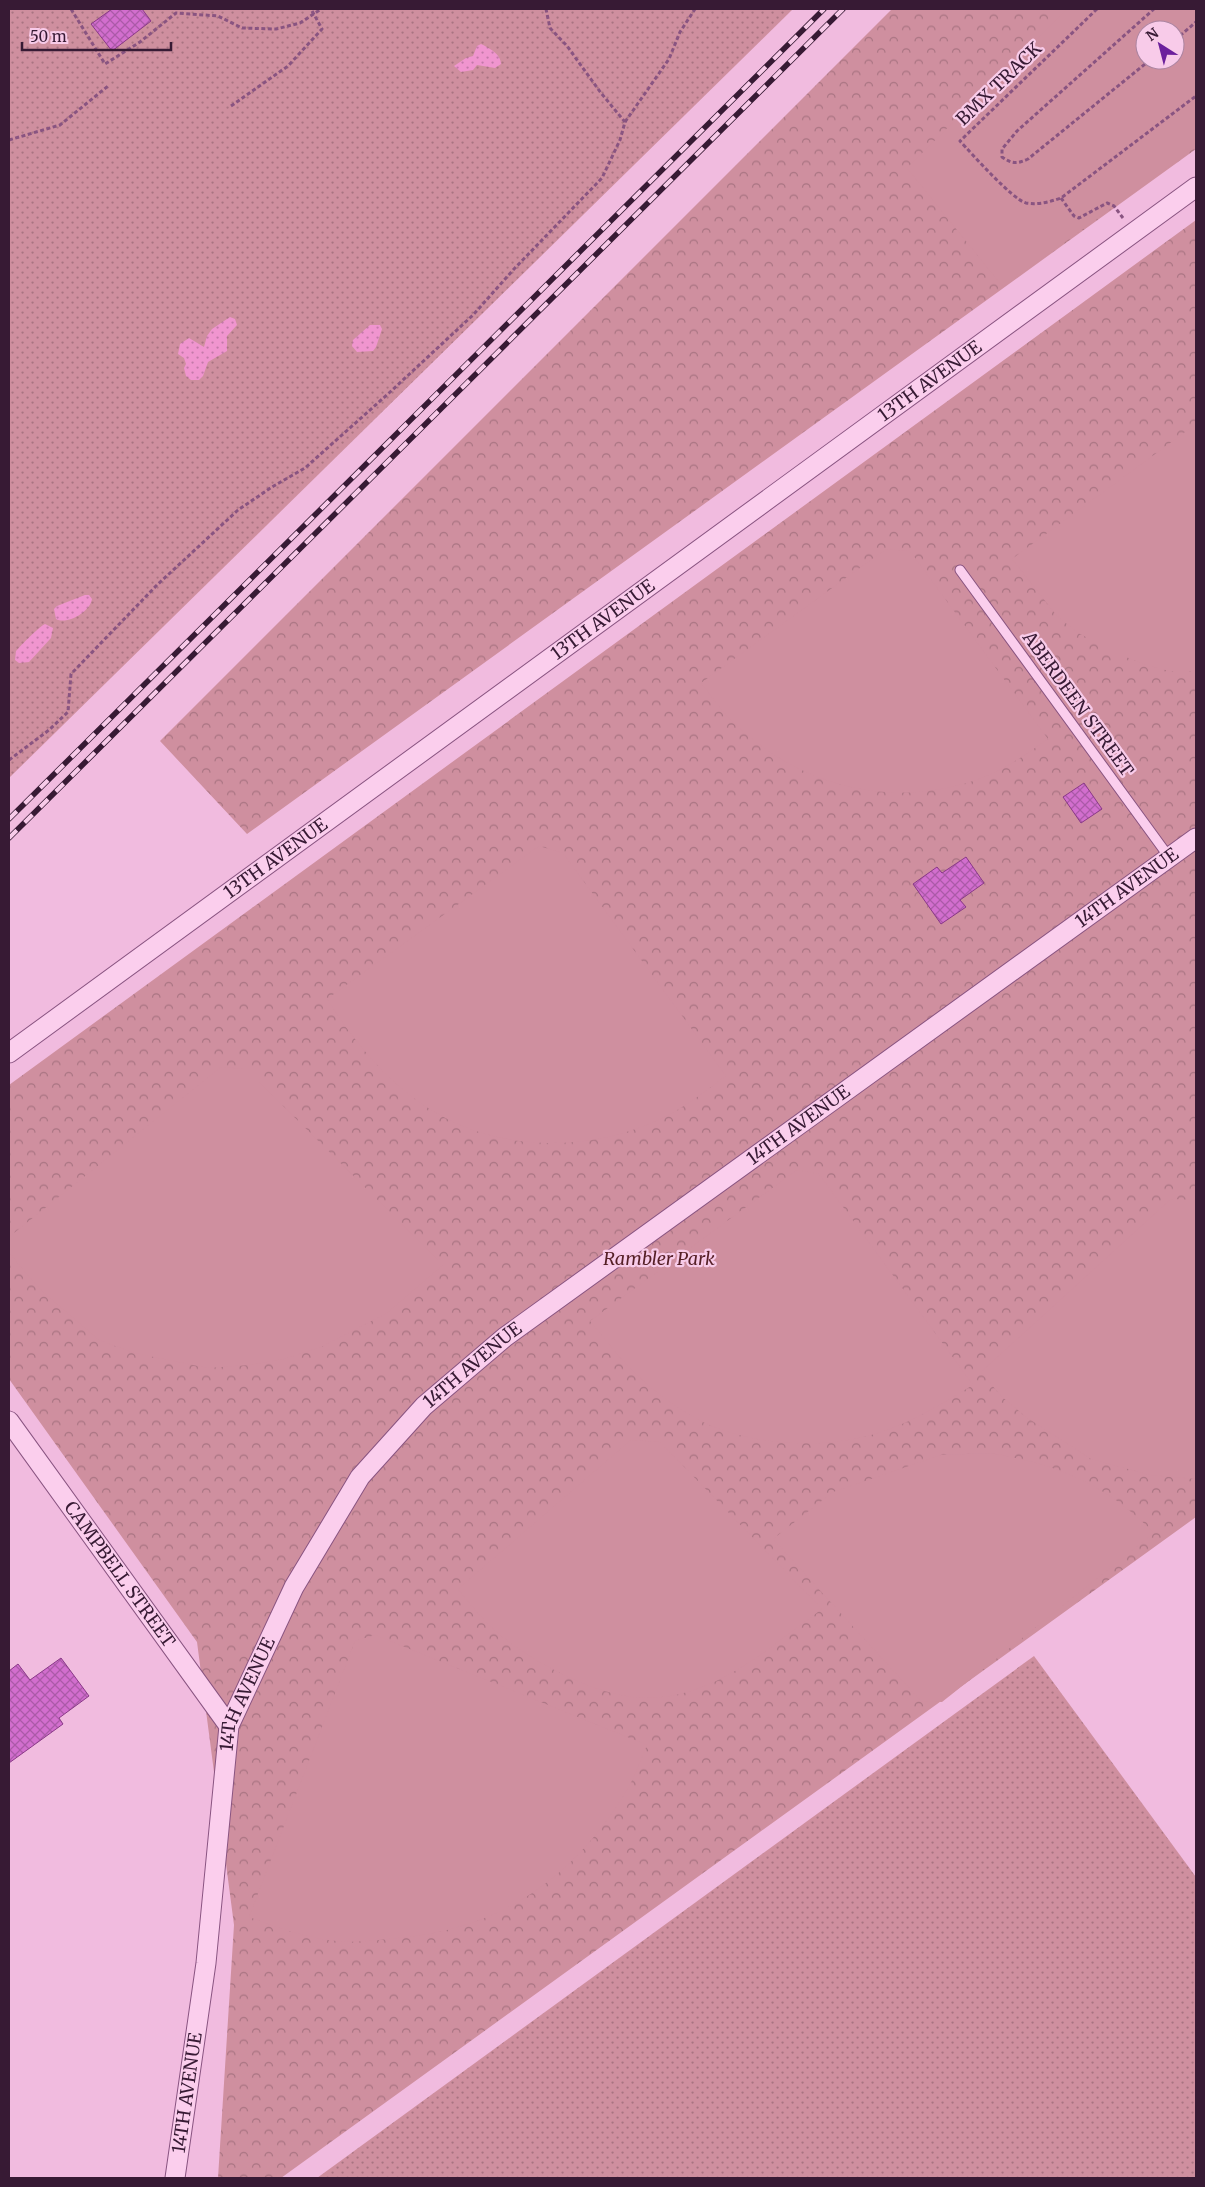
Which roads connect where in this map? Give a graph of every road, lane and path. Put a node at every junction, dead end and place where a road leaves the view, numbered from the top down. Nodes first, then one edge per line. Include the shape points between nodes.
1 (71, 9) edge
2 (310, 9) edge
3 (321, 9) edge
4 (546, 9) edge
5 (694, 9) edge
6 (1097, 9) edge
7 (1154, 9) edge
8 (314, 12) junction
9 (1142, 20) edge
10 (1196, 22) edge
11 (1135, 26) edge
12 (1185, 31) edge
13 (1138, 70) edge
14 (108, 86) dead end
15 (1196, 96) edge
16 (231, 106) dead end
17 (625, 122) junction
18 (9, 140) edge
19 (1196, 187) edge
20 (1061, 198) junction
21 (1133, 233) junction
22 (960, 570) dead end
23 (9, 760) edge
24 (1196, 838) edge
25 (1169, 857) junction
26 (9, 1053) edge
27 (9, 1421) edge
28 (229, 1726) junction
29 (175, 2178) edge

1 - 8 path via 105,64 140,42 176,13 218,16 242,28 276,29 300,23
2 - 8 path
3 - 8 path
4 - 17 path via 550,28
5 - 17 path via 669,59
6 - 20 path, BMX TRACK via 960,141 1024,203 1043,204
7 - 9 path
8 - 16 path via 322,29 288,66
10 - 12 path
11 - 13 path via 1017,131 1002,149 1002,157 1019,163 1028,159
14 - 18 path via 60,124
15 - 20 path, BMX TRACK
17 - 23 path via 602,178 473,315 306,468 238,510 157,585 71,674 68,712
19 - 21 street, 13TH AVENUE
20 - 21 path via 1079,218 1112,204
21 - 26 street, 13TH AVENUE
22 - 25 lane, ABERDEEN STREET
24 - 25 street, 14TH AVENUE
25 - 28 street, 14TH AVENUE via 504,1337 424,1406 360,1477 294,1587
27 - 28 street, CAMPBELL STREET
28 - 29 street, 14TH AVENUE via 206,1963

